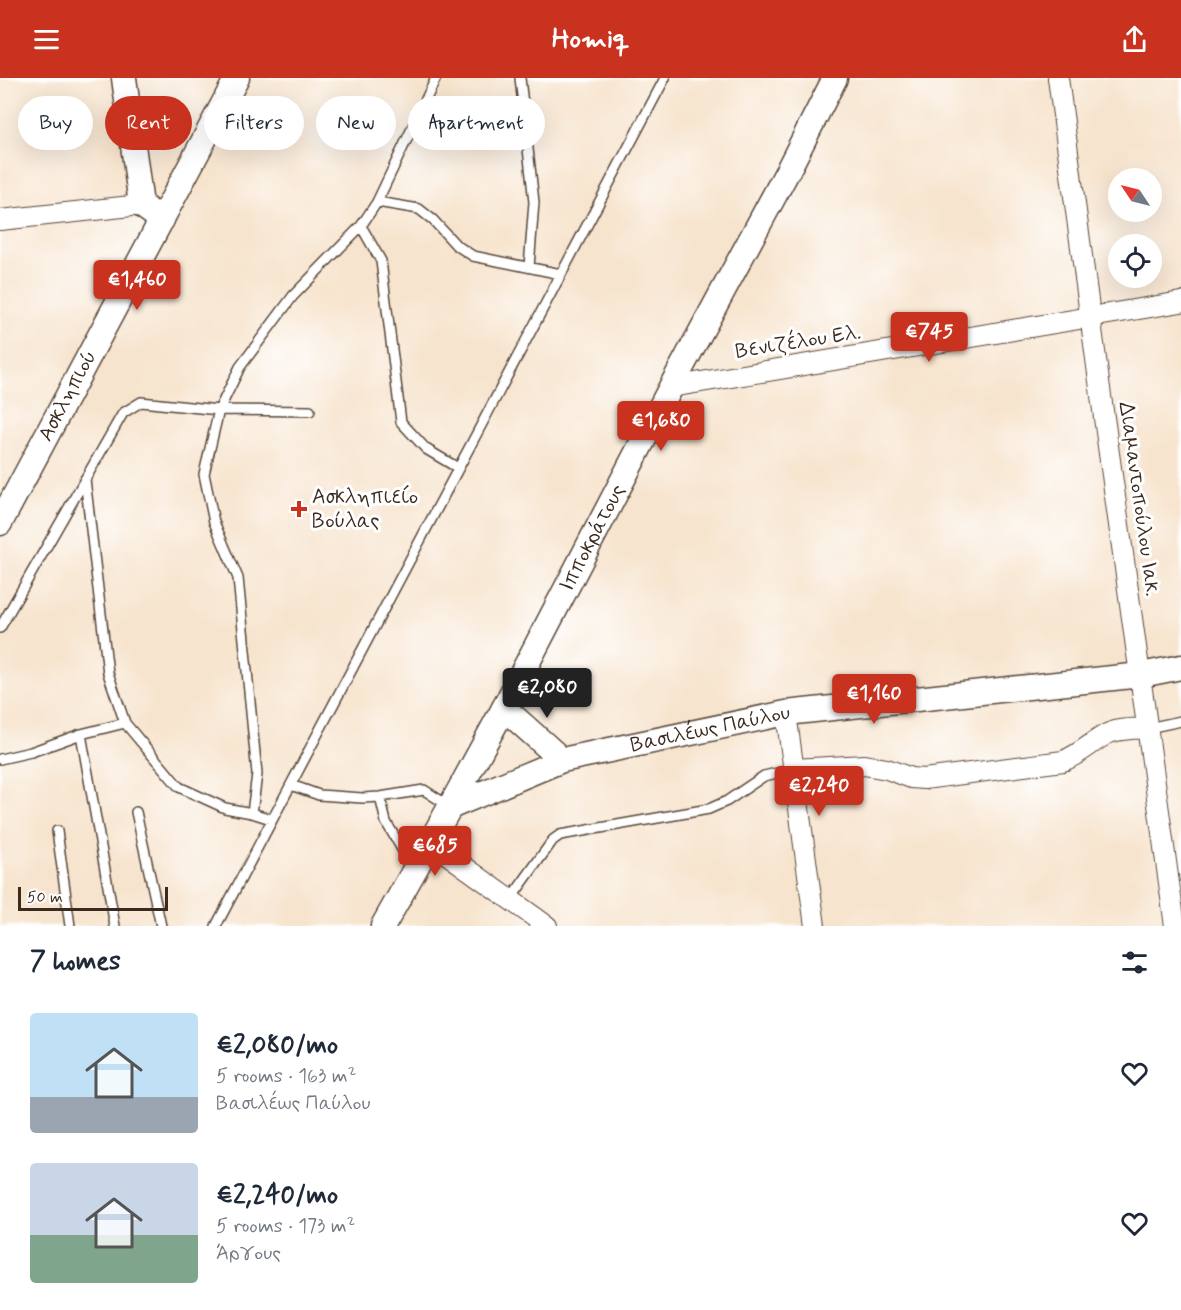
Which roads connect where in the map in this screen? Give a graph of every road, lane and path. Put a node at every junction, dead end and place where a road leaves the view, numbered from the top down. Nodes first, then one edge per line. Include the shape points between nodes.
1 (124, 78) edge
2 (237, 78) edge
3 (436, 78) edge
4 (520, 78) edge
5 (665, 78) edge
6 (835, 78) edge
7 (1058, 78) edge
8 (377, 202) junction
9 (141, 205) junction
10 (0, 220) edge
11 (162, 220) junction
12 (361, 226) junction
13 (529, 267) junction
14 (561, 274) junction
15 (1181, 302) edge
16 (1089, 318) junction
17 (671, 387) junction
18 (219, 410) junction
19 (310, 411) dead end
20 (458, 468) junction
21 (85, 479) junction
22 (0, 523) edge
23 (0, 628) edge
24 (1181, 667) edge
25 (1141, 675) junction
26 (504, 708) junction
27 (786, 713) junction
28 (1181, 721) edge
29 (125, 723) junction
30 (1148, 728) junction
31 (81, 734) junction
32 (0, 759) edge
33 (562, 760) junction
34 (794, 769) junction
35 (291, 785) junction
36 (380, 797) junction
37 (450, 807) junction
38 (136, 812) dead end
39 (252, 813) junction
40 (271, 819) junction
41 (57, 831) dead end
42 (430, 842) junction
43 (414, 870) junction
44 (510, 900) junction
45 (70, 926) edge
46 (115, 926) edge
47 (161, 926) edge
48 (216, 926) edge
49 (383, 926) edge
50 (546, 926) edge
51 (815, 926) edge
52 (1175, 926) edge

1 - 9 street
2 - 11 street, Ασκληπιού
3 - 8 lane
4 - 13 lane via 534,202
5 - 14 lane
6 - 17 street, Ιπποκράτους
7 - 16 street, Διαμαντοπούλου Ιακ.
8 - 12 lane
8 - 13 lane via 419,209 473,256
9 - 10 street
9 - 11 street
11 - 22 street, Ασκληπιού
12 - 18 lane via 293,296 240,367
12 - 20 lane via 381,261 401,422 426,449
13 - 14 lane
14 - 20 lane
15 - 16 street, Βενιζέλου Ελ.
16 - 17 street, Βενιζέλου Ελ.
16 - 25 street, Διαμαντοπούλου Ιακ.
17 - 26 street, Ιπποκράτους
18 - 19 lane
18 - 21 lane via 141,402 123,413
18 - 39 lane via 204,474 214,522 238,578 257,774
20 - 35 lane
21 - 23 lane
21 - 29 lane via 108,673
24 - 25 street, Βασιλέως Παύλου
25 - 27 street, Βασιλέως Παύλου
25 - 30 street, Διαμαντοπούλου Ιακ.
26 - 33 street
26 - 37 street, Ιπποκράτους
27 - 33 street, Βασιλέως Παύλου
27 - 34 street
28 - 30 lane
29 - 31 lane
29 - 39 lane via 179,787 225,808
30 - 34 street via 1115,731 1063,761 924,779 864,765
30 - 52 street, Διαμαντοπούλου Ιακ.
31 - 32 lane
31 - 46 lane
33 - 37 street, Βασιλέως Παύλου
34 - 44 lane via 764,776 709,809 560,835
34 - 51 street
35 - 36 lane via 319,795
35 - 40 lane
36 - 37 lane via 424,790
36 - 43 lane via 386,822
37 - 42 street
38 - 47 lane
39 - 40 lane
40 - 48 lane
41 - 45 lane
42 - 43 street
42 - 44 street
43 - 49 street
44 - 50 street

